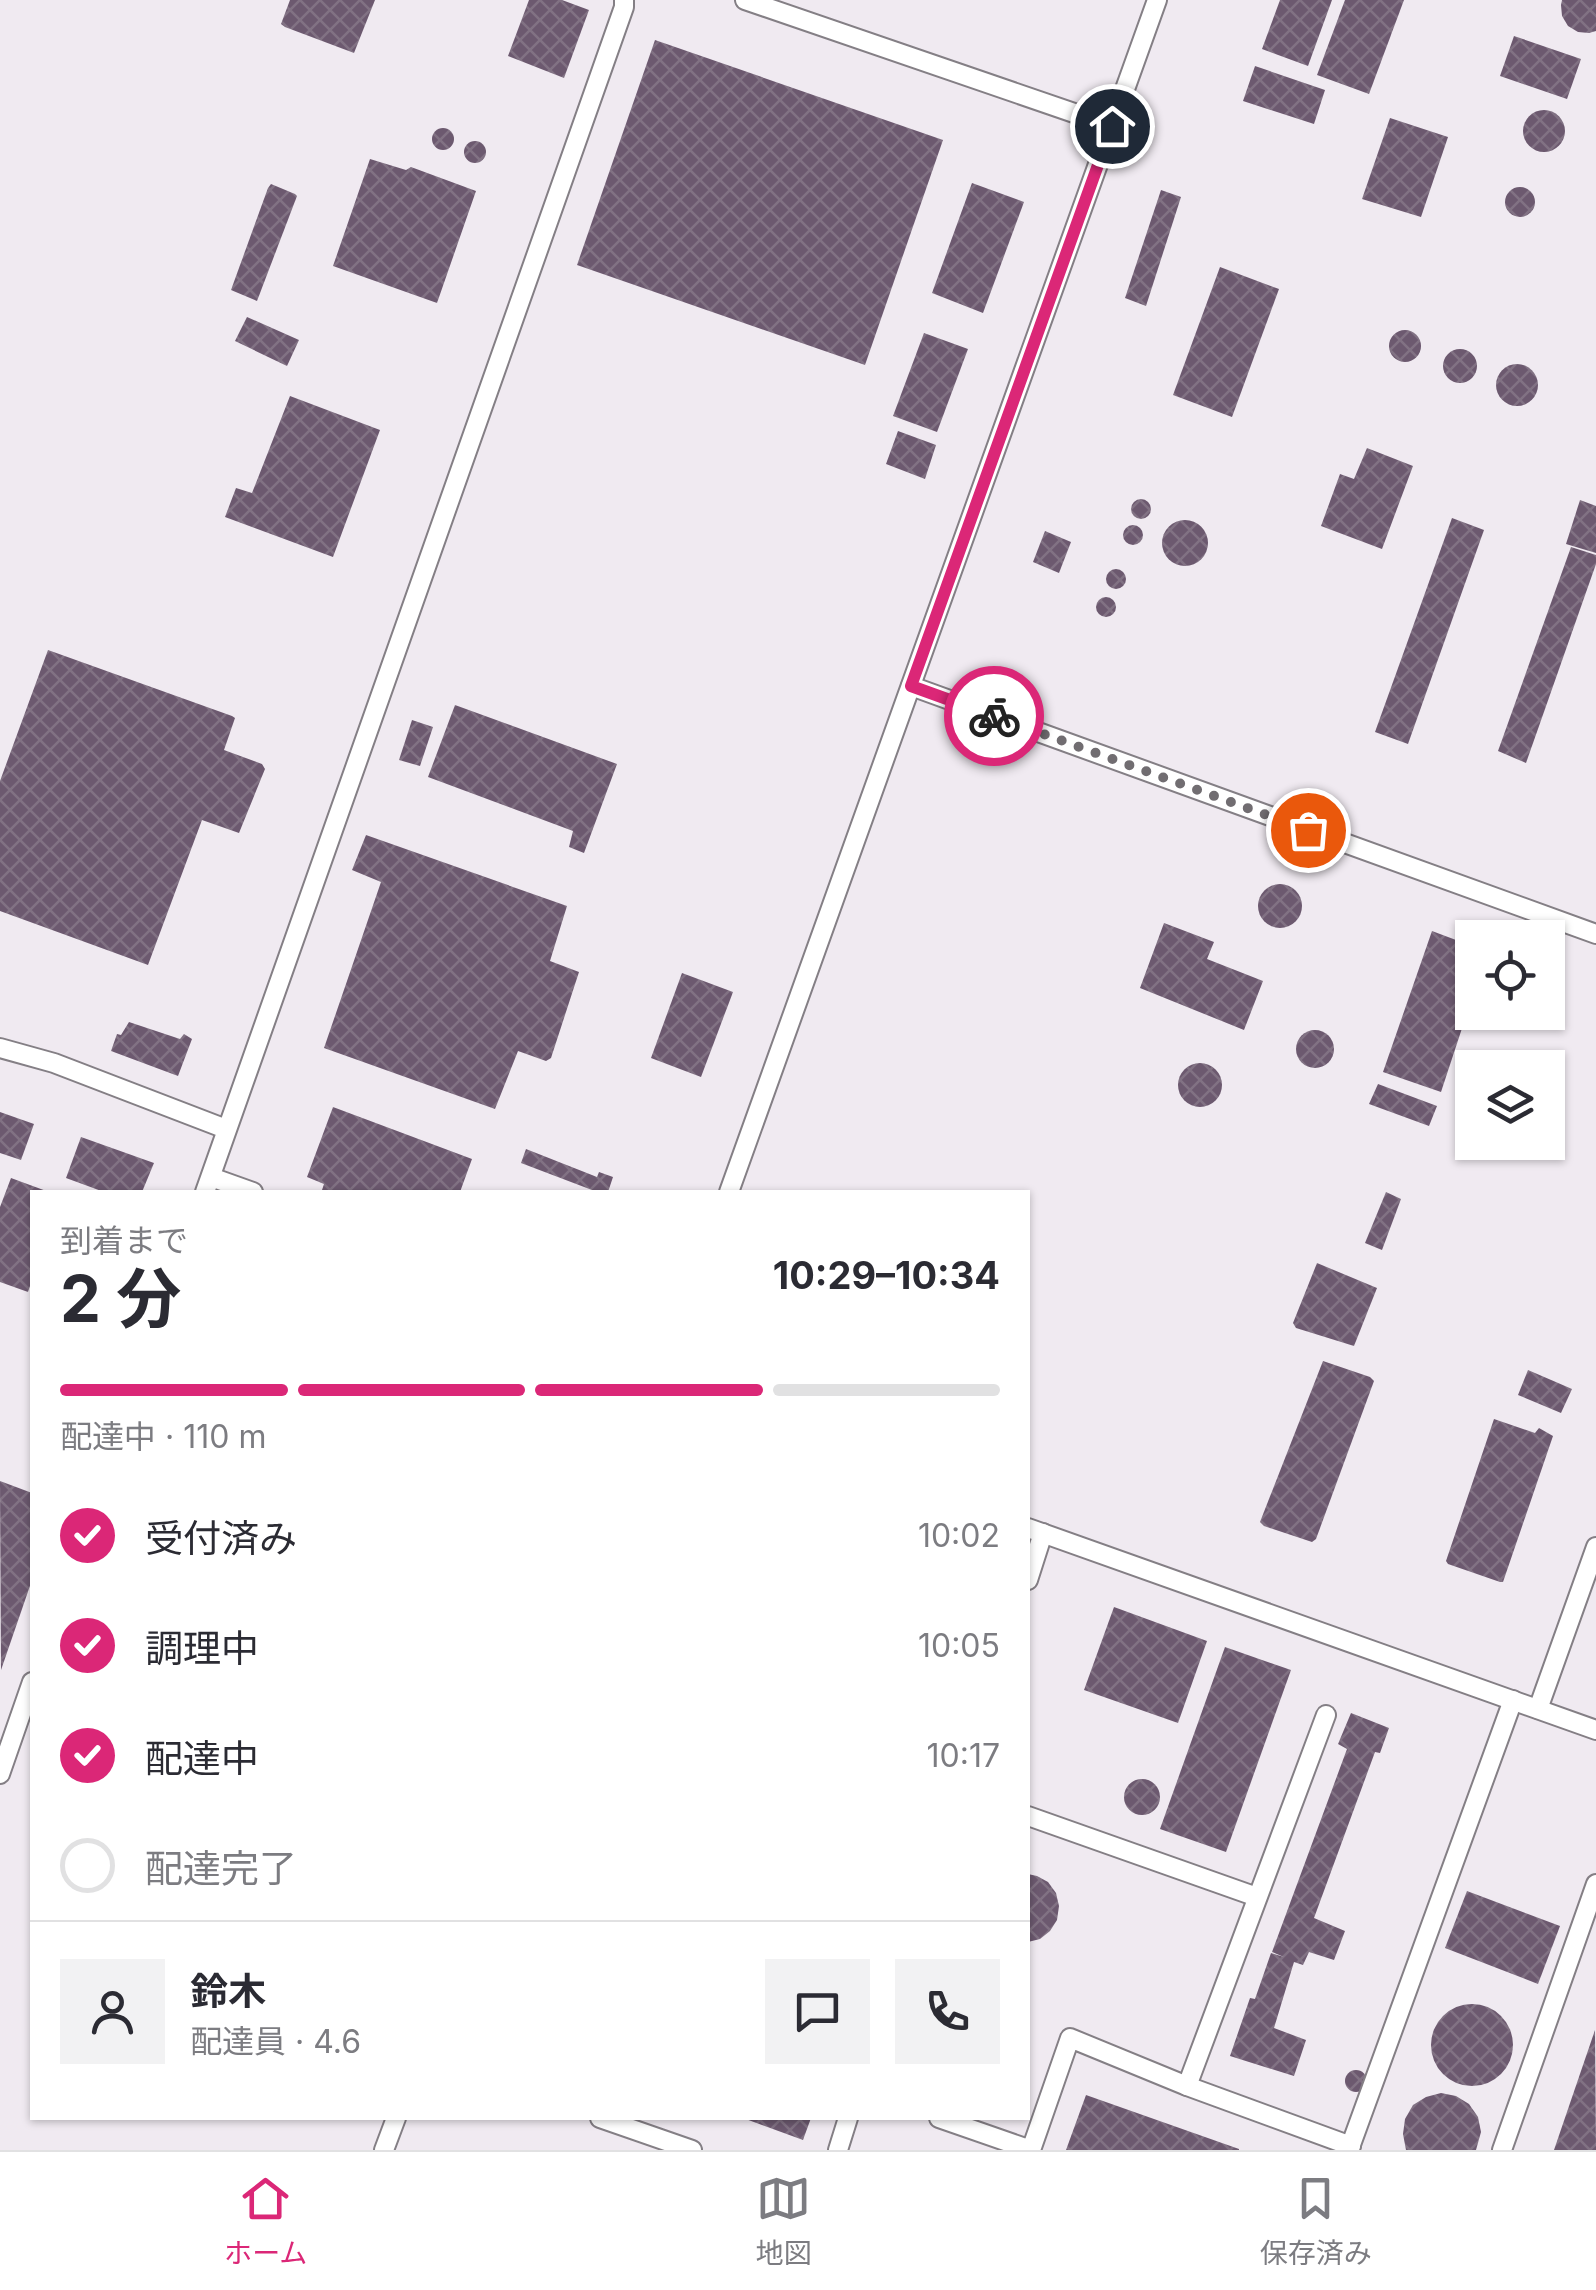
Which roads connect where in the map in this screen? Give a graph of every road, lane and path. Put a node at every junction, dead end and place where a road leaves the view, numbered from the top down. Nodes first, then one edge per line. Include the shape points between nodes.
1 (624, 0) edge
2 (746, 0) edge
3 (1157, 0) edge
4 (1112, 126) junction
5 (911, 686) junction
6 (1596, 934) edge
7 (0, 1048) edge
8 (226, 1129) junction
9 (208, 1185) edge
10 (240, 1190) edge
11 (730, 1190) edge
12 (1035, 1530) edge
13 (1596, 1547) edge
14 (1030, 1566) edge
15 (30, 1688) edge
16 (1512, 1700) junction
17 (1538, 1709) junction
18 (1326, 1715) dead end
19 (1596, 1730) edge
20 (0, 1774) edge
21 (1030, 1817) edge
22 (1596, 1884) edge
23 (1258, 1897) junction
24 (1187, 2086) junction
25 (395, 2120) edge
26 (606, 2120) edge
27 (847, 2120) edge
28 (945, 2120) edge
29 (1350, 2148) edge
30 (384, 2150) edge
31 (692, 2150) edge
32 (838, 2150) edge
33 (1502, 2150) edge

1 - 8 lane
2 - 4 lane
3 - 4 lane
4 - 5 lane
5 - 6 lane
5 - 11 lane
7 - 8 lane
8 - 9 lane
9 - 10 lane
12 - 14 lane
12 - 16 lane
13 - 17 lane
15 - 20 lane
16 - 17 lane
16 - 29 lane
17 - 19 lane
18 - 23 lane
21 - 23 lane
22 - 33 lane
23 - 24 lane
24 - 28 lane via 1070,2038 1030,2150
24 - 29 lane
25 - 30 lane
26 - 31 lane
27 - 32 lane

